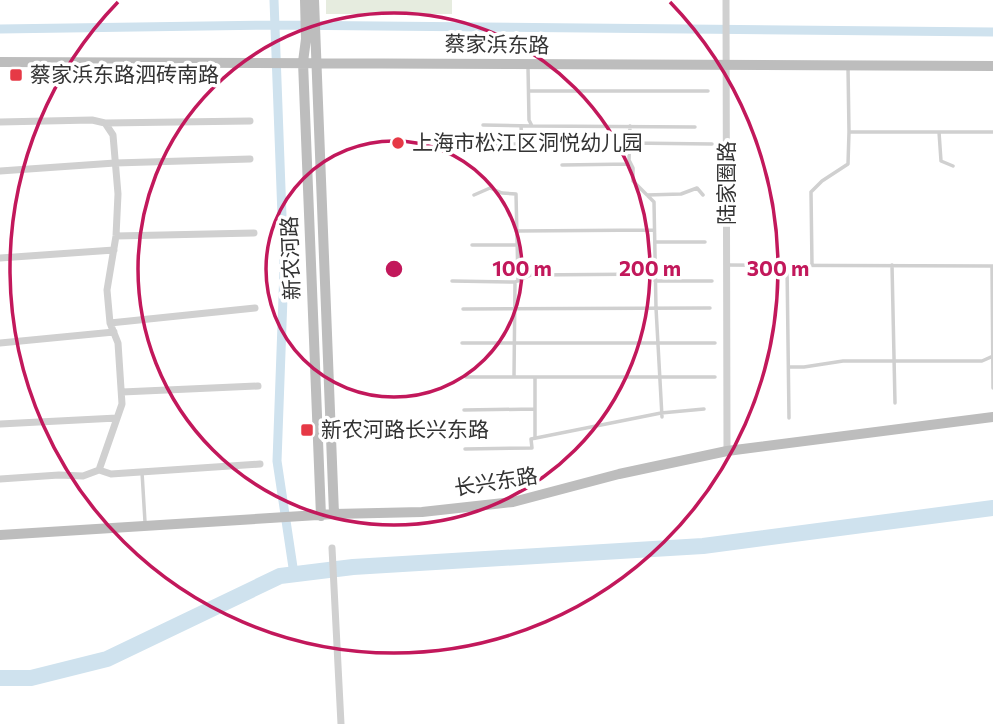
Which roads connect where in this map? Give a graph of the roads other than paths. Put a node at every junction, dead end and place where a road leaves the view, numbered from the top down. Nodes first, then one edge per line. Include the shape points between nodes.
1 (305, 0) edge
2 (314, 0) edge
3 (726, 0) edge
4 (310, 17) junction
5 (311, 40) junction
6 (0, 62) edge
7 (303, 62) junction
8 (316, 62) junction
9 (528, 65) junction
10 (848, 65) junction
11 (727, 66) junction
12 (993, 66) edge
13 (529, 91) junction
14 (708, 91) dead end
15 (250, 121) dead end
16 (0, 122) edge
17 (105, 123) junction
18 (484, 125) dead end
19 (521, 126) junction
20 (532, 126) junction
21 (630, 126) junction
22 (695, 127) dead end
23 (849, 131) junction
24 (939, 132) junction
25 (993, 132) edge
26 (629, 143) junction
27 (485, 144) dead end
28 (712, 144) dead end
29 (250, 159) dead end
30 (115, 163) junction
31 (631, 164) junction
32 (562, 165) dead end
33 (953, 166) dead end
34 (0, 171) edge
35 (474, 195) dead end
36 (647, 195) junction
37 (703, 195) dead end
38 (654, 230) junction
39 (516, 231) junction
40 (254, 233) dead end
41 (116, 236) junction
42 (655, 242) junction
43 (705, 242) dead end
44 (472, 245) dead end
45 (517, 245) junction
46 (114, 250) junction
47 (0, 258) edge
48 (727, 265) junction
49 (787, 265) junction
50 (812, 265) junction
51 (892, 265) junction
52 (992, 266) edge
53 (655, 274) junction
54 (453, 281) dead end
55 (655, 281) junction
56 (712, 281) dead end
57 (517, 282) junction
58 (255, 308) dead end
59 (656, 308) junction
60 (710, 308) dead end
61 (463, 309) dead end
62 (514, 309) junction
63 (110, 323) junction
64 (114, 332) junction
65 (0, 343) edge
66 (462, 343) dead end
67 (514, 343) junction
68 (657, 343) junction
69 (715, 343) dead end
70 (993, 356) edge
71 (893, 361) junction
72 (789, 367) junction
73 (466, 377) dead end
74 (514, 377) junction
75 (535, 377) junction
76 (659, 377) junction
77 (715, 377) dead end
78 (258, 386) dead end
79 (993, 388) edge
80 (122, 392) junction
81 (895, 403) dead end
82 (464, 410) dead end
83 (535, 410) junction
84 (704, 410) dead end
85 (661, 415) junction
86 (993, 417) edge
87 (117, 418) junction
88 (789, 418) dead end
89 (0, 424) edge
90 (535, 438) junction
91 (465, 449) dead end
92 (727, 451) junction
93 (261, 464) dead end
94 (99, 470) junction
95 (142, 472) junction
96 (0, 479) edge
97 (334, 514) junction
98 (321, 516) junction
99 (145, 526) junction
100 (0, 535) edge
101 (332, 548) dead end
102 (341, 724) edge

1 - 4 street, 新农河路
2 - 4 street, 新农河路
3 - 11 street, 陆家圈路
4 - 5 street, 新农河路
5 - 7 street, 新农河路
5 - 8 street, 新农河路
6 - 7 street, 蔡家浜东路
7 - 8 street, 蔡家浜东路
7 - 98 street, 新农河路
8 - 9 street, 蔡家浜东路
8 - 97 street, 新农河路
9 - 11 street, 蔡家浜东路
9 - 13 lane
10 - 11 street, 蔡家浜东路
10 - 12 street, 蔡家浜东路
10 - 23 lane
11 - 48 street, 陆家圈路
13 - 14 lane
13 - 20 lane
15 - 17 street
16 - 17 street
17 - 30 street via 113,135
18 - 19 lane
19 - 20 lane
19 - 27 lane via 522,144
20 - 21 lane
21 - 22 lane
21 - 26 lane
23 - 24 lane
23 - 50 lane via 848,164 811,192
24 - 25 lane
24 - 33 lane via 941,161
26 - 28 lane
26 - 31 lane
29 - 30 street
30 - 34 street
30 - 41 street
31 - 32 lane
31 - 36 lane via 633,181
35 - 39 lane via 490,188 516,194
36 - 37 lane via 681,194 697,188
36 - 38 lane via 654,202
38 - 39 lane
38 - 42 lane
39 - 45 lane
40 - 41 street
41 - 46 street
42 - 43 lane
42 - 53 lane
44 - 45 lane
45 - 57 lane
46 - 47 street
46 - 63 street via 107,290
48 - 49 lane
48 - 92 street, 陆家圈路
49 - 50 lane
49 - 72 lane
50 - 51 lane
51 - 52 lane
51 - 71 lane
52 - 70 lane
53 - 55 lane
53 - 57 lane via 531,275
54 - 57 lane
55 - 56 lane
55 - 59 lane
57 - 62 lane
58 - 63 street
59 - 60 lane
59 - 62 lane
59 - 68 lane
61 - 62 lane
62 - 67 lane
63 - 64 street
64 - 65 street
64 - 80 street
66 - 67 lane
67 - 68 lane
67 - 74 lane
68 - 69 lane
68 - 76 lane
70 - 71 lane via 982,361
70 - 79 lane
71 - 72 lane
71 - 81 lane
72 - 88 lane
73 - 74 lane
74 - 75 lane
75 - 76 lane
75 - 83 lane
76 - 77 lane
76 - 85 lane
78 - 80 street
80 - 87 street
82 - 83 lane
83 - 90 lane
84 - 85 lane
85 - 90 lane
86 - 92 street, 长兴东路
87 - 89 street
87 - 94 street
90 - 91 lane via 531,448
92 - 97 street, 长兴东路 via 513,502 422,512
93 - 95 street
94 - 95 street
94 - 96 street via 83,476
95 - 99 lane
97 - 98 street, 长兴东路
98 - 99 street, 长兴东路
99 - 100 street, 长兴东路
101 - 102 street

